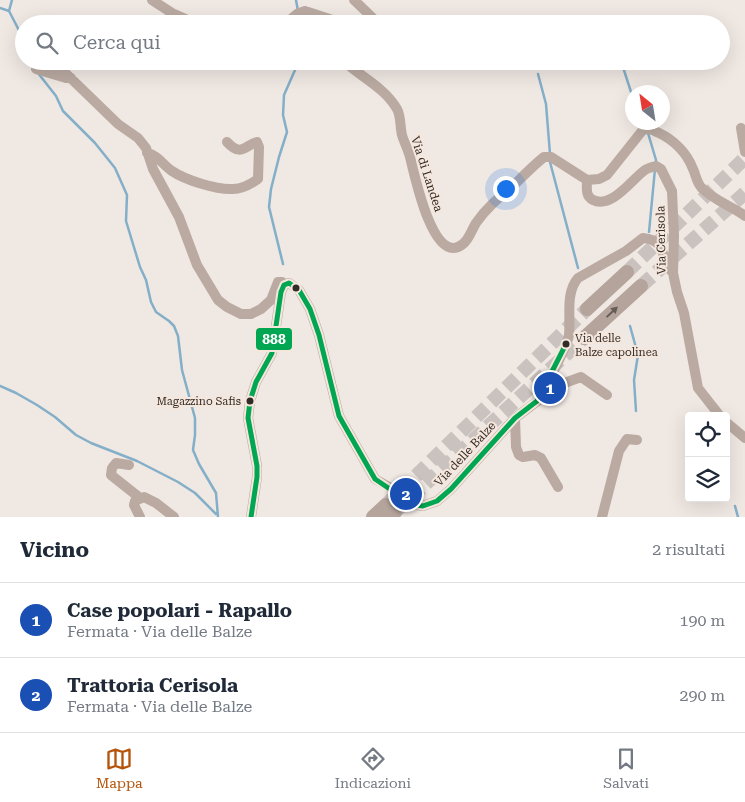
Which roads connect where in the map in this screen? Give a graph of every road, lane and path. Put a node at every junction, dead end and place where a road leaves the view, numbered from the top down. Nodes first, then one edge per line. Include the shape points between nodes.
1 (152, 0) edge
2 (354, 0) edge
3 (305, 11) junction
4 (177, 15) edge
5 (296, 15) edge
6 (308, 15) edge
7 (317, 15) edge
8 (370, 15) edge
9 (39, 70) edge
10 (63, 70) edge
11 (353, 70) edge
12 (71, 78) junction
13 (741, 128) dead end
14 (227, 142) dead end
15 (745, 152) edge
16 (147, 153) junction
17 (587, 180) junction
18 (745, 216) edge
19 (628, 272) tunnel mouth
20 (673, 274) junction
21 (284, 285) junction
22 (640, 286) tunnel mouth
23 (587, 309) tunnel mouth
24 (584, 338) tunnel mouth
25 (607, 395) dead end
26 (537, 401) junction
27 (717, 412) edge
28 (515, 418) junction
29 (730, 425) edge
30 (745, 438) edge
31 (637, 440) dead end
32 (129, 465) dead end
33 (558, 487) dead end
34 (140, 498) junction
35 (390, 511) tunnel mouth
36 (140, 517) edge
37 (174, 517) edge
38 (252, 517) edge
39 (373, 517) edge
40 (602, 517) edge

1 - 4 street
2 - 8 street
3 - 5 street
3 - 6 street
3 - 7 street
9 - 12 street
10 - 12 street
11 - 17 street, Via di Landea via 392,101 398,112 417,191 439,239 452,248 467,240 495,200 544,157 551,157
12 - 16 street via 118,124 138,138
13 - 15 street
14 - 16 street via 230,146 245,149 257,142 258,179 252,184 234,190 216,187 174,172 153,154
16 - 21 street via 180,217 197,266 218,300 241,314 251,314 271,300 278,282
17 - 18 street via 607,174 647,129 668,137 684,152 700,188 716,201
17 - 20 street, Via Cerisola via 587,194 596,202 617,195 647,168 656,166 661,169 672,191
19 - 23 highway
20 - 26 street, Via delle Balze via 659,244 652,238 644,238 578,278 569,309 569,336
20 - 27 street, Via Cerisola via 698,388
21 - 28 street, Via delle Balze via 289,283 299,290 310,309 339,416 375,479 412,504 423,506 437,501
21 - 38 street via 272,353 250,401 248,418 257,466
24 -> 22 highway
25 - 26 street via 581,376 559,384
26 - 28 street, Via delle Balze
28 - 33 street via 519,456 535,455 540,458
29 - 30 street
31 - 40 street via 627,439 619,451
32 - 34 street via 116,463 110,475
34 - 36 street via 134,505
34 - 37 street via 149,498
35 - 39 highway

